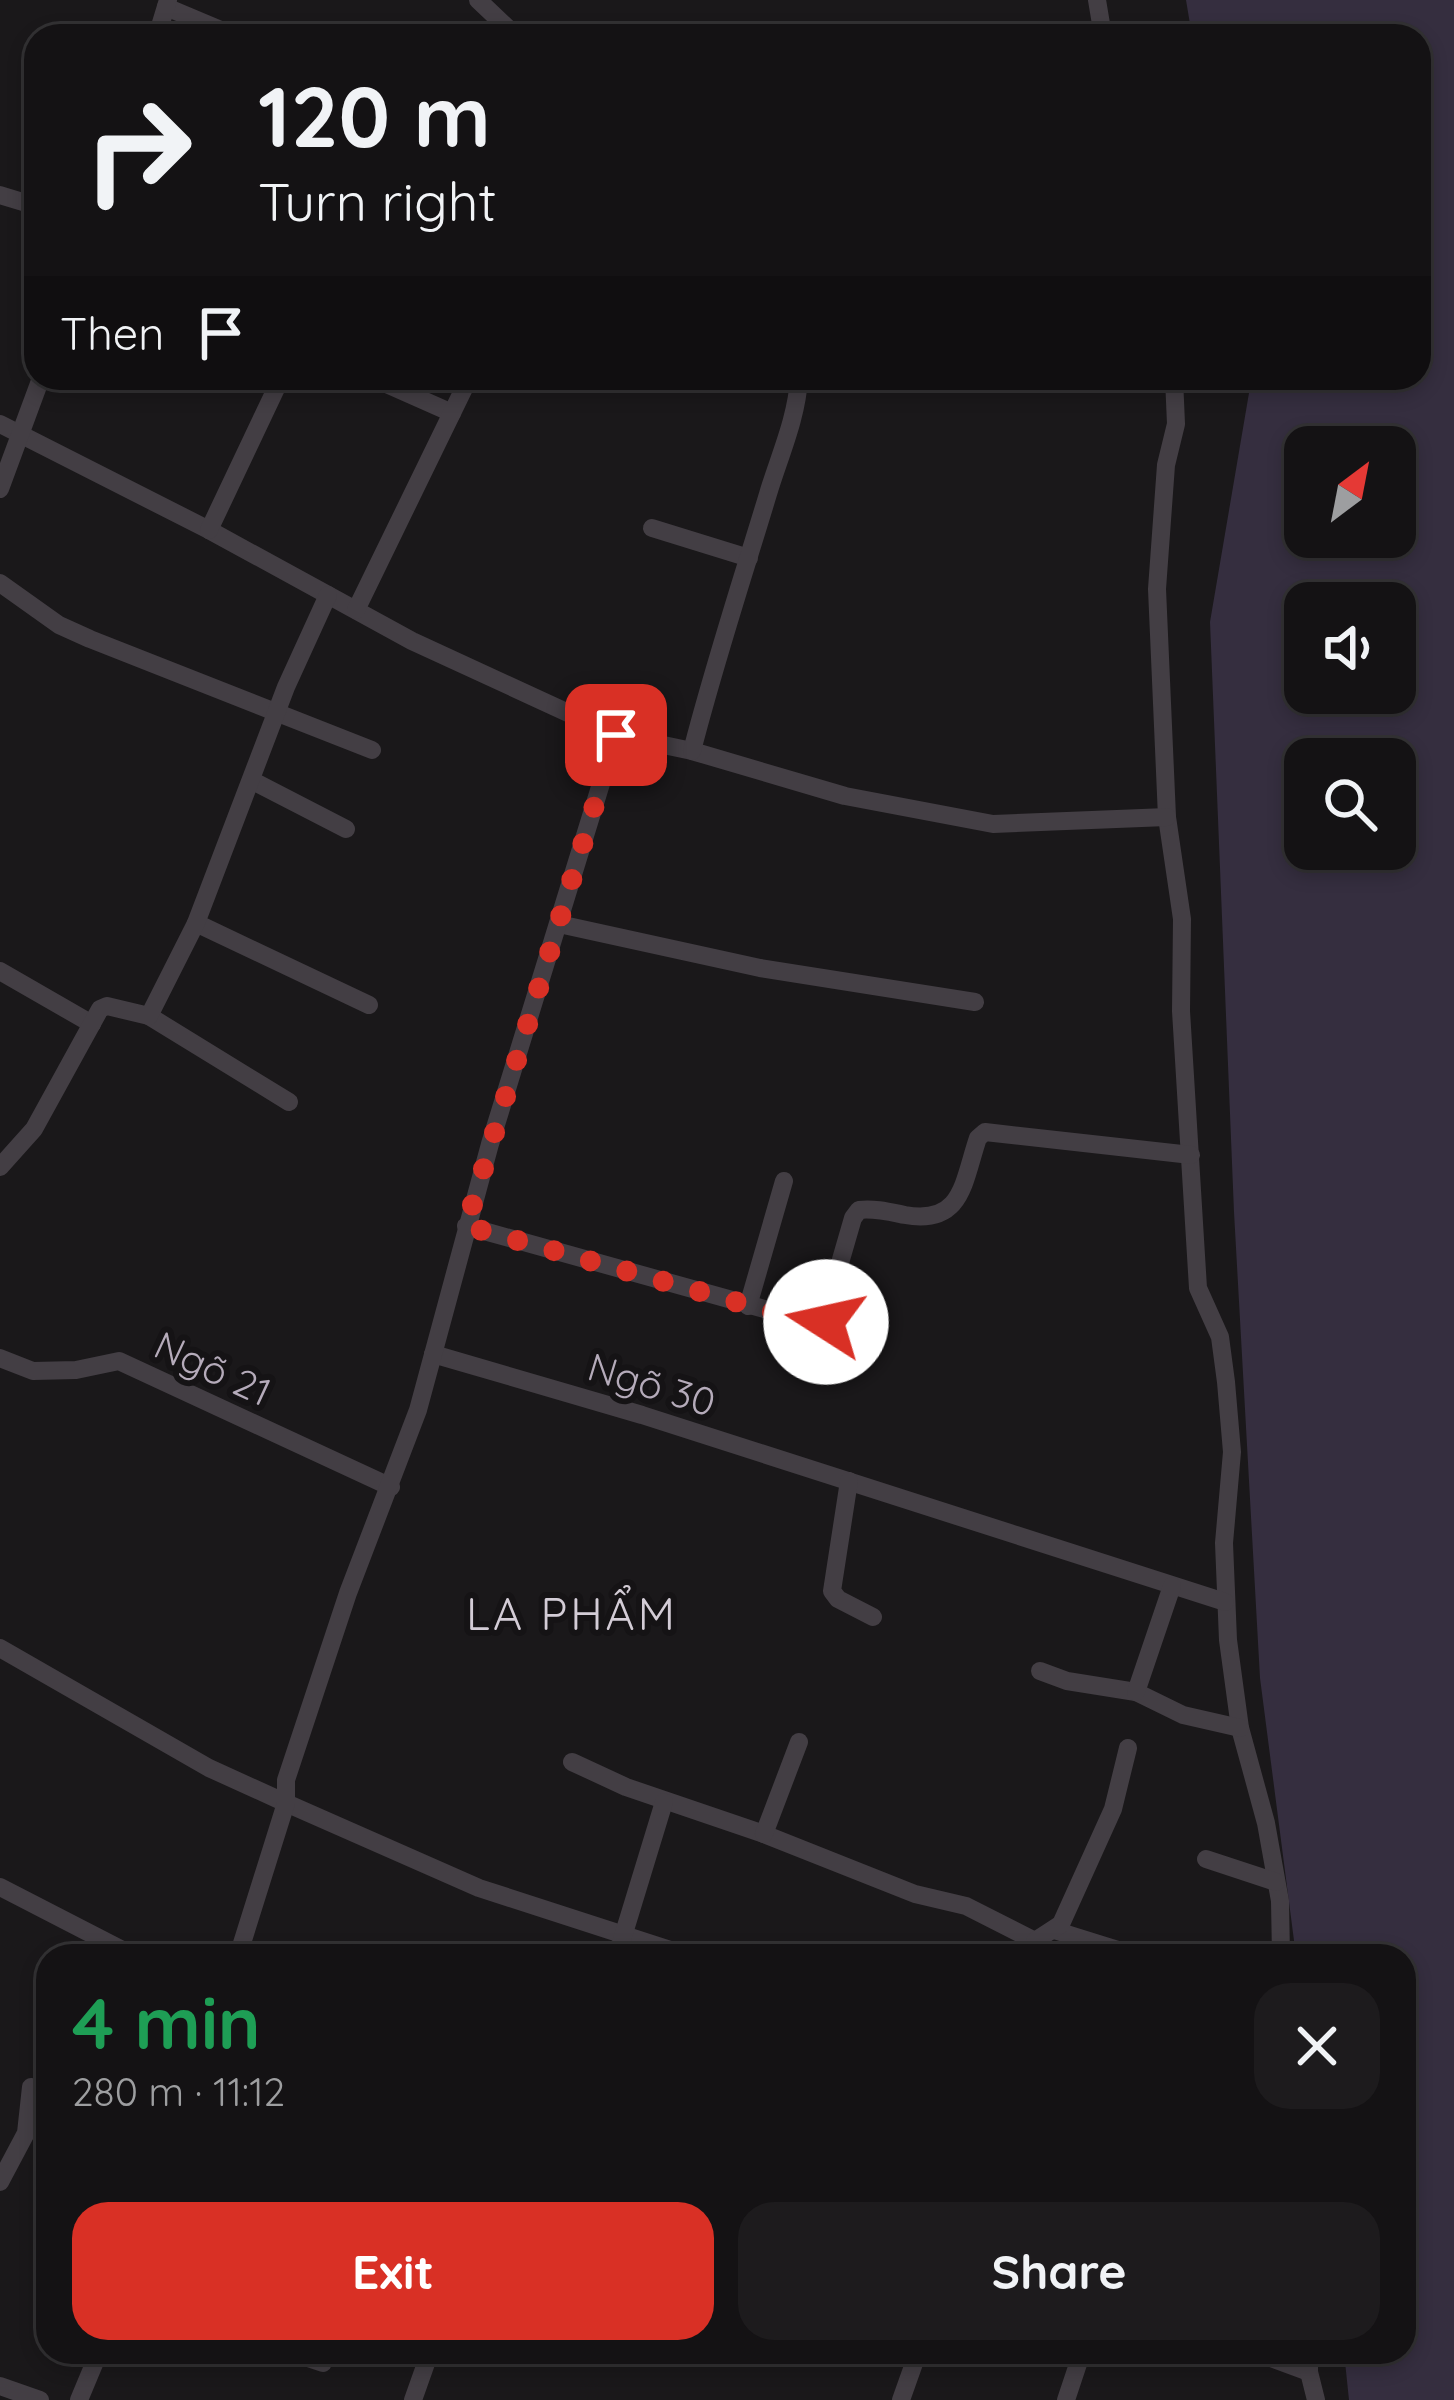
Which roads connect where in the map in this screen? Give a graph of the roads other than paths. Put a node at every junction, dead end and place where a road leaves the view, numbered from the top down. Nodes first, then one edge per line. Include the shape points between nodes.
1 (167, 3) edge
2 (211, 24) edge
3 (36, 390) edge
4 (275, 390) edge
5 (400, 390) edge
6 (463, 390) edge
7 (797, 390) edge
8 (1175, 390) edge
9 (452, 413) junction
10 (0, 424) edge
11 (19, 434) junction
12 (0, 489) edge
13 (652, 528) dead end
14 (209, 530) junction
15 (749, 558) junction
16 (0, 583) edge
17 (328, 596) junction
18 (356, 610) junction
19 (278, 711) junction
20 (616, 735) junction
21 (372, 750) dead end
22 (692, 751) junction
23 (254, 781) junction
24 (1167, 817) junction
25 (346, 829) dead end
26 (196, 923) junction
27 (559, 924) junction
28 (0, 971) edge
29 (975, 1002) dead end
30 (369, 1005) dead end
31 (149, 1016) junction
32 (92, 1024) junction
33 (289, 1102) dead end
34 (1191, 1155) junction
35 (0, 1168) edge
36 (784, 1181) dead end
37 (466, 1226) junction
38 (748, 1306) junction
39 (433, 1354) junction
40 (0, 1358) edge
41 (849, 1481) junction
42 (391, 1487) junction
43 (1172, 1586) junction
44 (1225, 1602) junction
45 (873, 1617) dead end
46 (0, 1648) edge
47 (1040, 1672) dead end
48 (1136, 1692) junction
49 (1240, 1728) junction
50 (799, 1742) dead end
51 (1128, 1748) dead end
52 (572, 1762) dead end
53 (664, 1802) junction
54 (286, 1803) junction
55 (764, 1834) junction
56 (1206, 1859) dead end
57 (1276, 1882) junction
58 (0, 1887) edge
59 (1054, 1930) junction
60 (622, 1935) junction
61 (111, 1944) edge
62 (242, 1944) edge
63 (620, 1944) edge
64 (650, 1944) edge
65 (1026, 1944) edge
66 (1039, 1944) edge
67 (1099, 1944) edge
68 (1280, 1944) edge
69 (31, 2087) dead end
70 (0, 2182) edge
71 (94, 2364) edge
72 (426, 2364) edge
73 (914, 2364) edge
74 (1078, 2364) edge
75 (1277, 2364) edge
76 (1311, 2383) edge
77 (0, 2386) edge
78 (40, 2400) edge
79 (79, 2400) edge
80 (413, 2400) edge
81 (901, 2400) edge
82 (1066, 2400) edge

1 - 2 street
3 - 11 street
4 - 14 street
5 - 9 street
6 - 9 street
7 - 15 street
8 - 24 street via 1157,589
9 - 18 street
10 - 11 street
11 - 12 street
11 - 14 street
13 - 15 street
14 - 17 street
15 - 22 street
16 - 19 street via 59,625
17 - 18 street
17 - 19 street
18 - 20 street
19 - 21 street
19 - 23 street
20 - 22 street
20 - 27 street
22 - 24 street via 845,796 993,824
23 - 25 street
23 - 26 street
24 - 34 street via 1182,919
26 - 30 street
26 - 31 street
27 - 29 street via 760,968
27 - 37 street
28 - 32 street
31 - 32 street via 107,1006
31 - 33 street
32 - 35 street via 34,1129
34 - 38 street via 986,1132 955,1205 942,1215 862,1208 855,1214 824,1324
34 - 44 street via 1198,1288 1220,1337 1232,1452
36 - 38 street
37 - 38 street
37 - 39 street
39 - 41 street, Ngõ 30
39 - 42 street
40 - 42 street, Ngõ 21 via 33,1371 119,1360
41 - 43 street, Ngõ 30
41 - 45 street via 832,1591
42 - 54 street via 348,1593 286,1780
43 - 44 street, Ngõ 30
43 - 48 street
44 - 49 street
46 - 54 street
47 - 48 street
48 - 49 street via 1183,1715
49 - 57 street
50 - 55 street
51 - 59 street via 1113,1809
52 - 53 street
53 - 55 street
53 - 60 street
54 - 60 street via 479,1888
54 - 62 street
55 - 65 street via 966,1906
56 - 57 street
57 - 68 street
58 - 61 street
59 - 66 street
59 - 67 street
60 - 63 street
60 - 64 street
69 - 70 street via 26,2133
71 - 79 street
72 - 80 street
73 - 81 street
74 - 82 street
75 - 76 street
77 - 78 street

